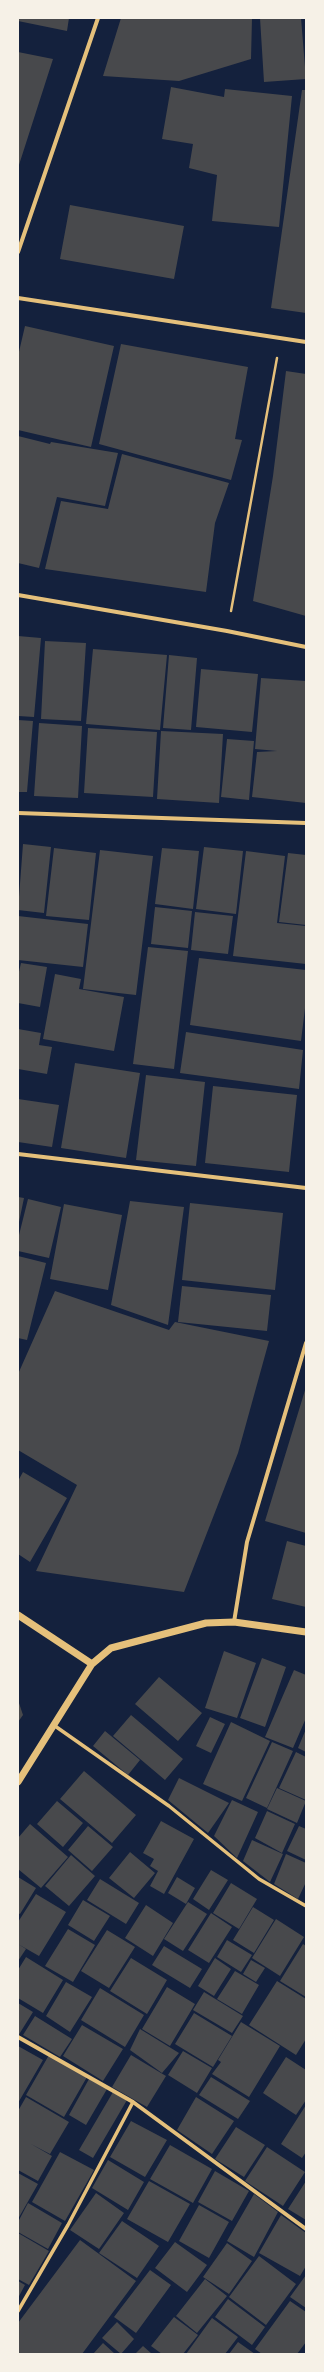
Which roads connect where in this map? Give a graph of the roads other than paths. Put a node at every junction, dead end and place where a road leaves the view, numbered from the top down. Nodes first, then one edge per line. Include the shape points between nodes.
1 (98, 18) edge
2 (18, 252) edge
3 (18, 298) edge
4 (306, 342) edge
5 (18, 595) edge
6 (306, 647) edge
7 (18, 813) edge
8 (306, 823) edge
9 (18, 1154) edge
10 (306, 1188) edge
11 (306, 1343) edge
12 (18, 1615) edge
13 (234, 1622) junction
14 (306, 1632) edge
15 (92, 1664) junction
16 (54, 1726) junction
17 (18, 1782) edge
18 (306, 1906) edge
19 (18, 2037) edge
20 (133, 2102) junction
21 (306, 2229) edge
22 (18, 2311) edge

1 - 2 street
3 - 4 street
5 - 6 street
7 - 8 street
9 - 10 street
11 - 13 street via 247,1542
12 - 15 street
13 - 14 street
13 - 15 street via 206,1623 112,1648
15 - 16 street
16 - 17 street
16 - 18 street via 169,1806 259,1879
19 - 20 street
20 - 21 street
20 - 22 street via 68,2225

